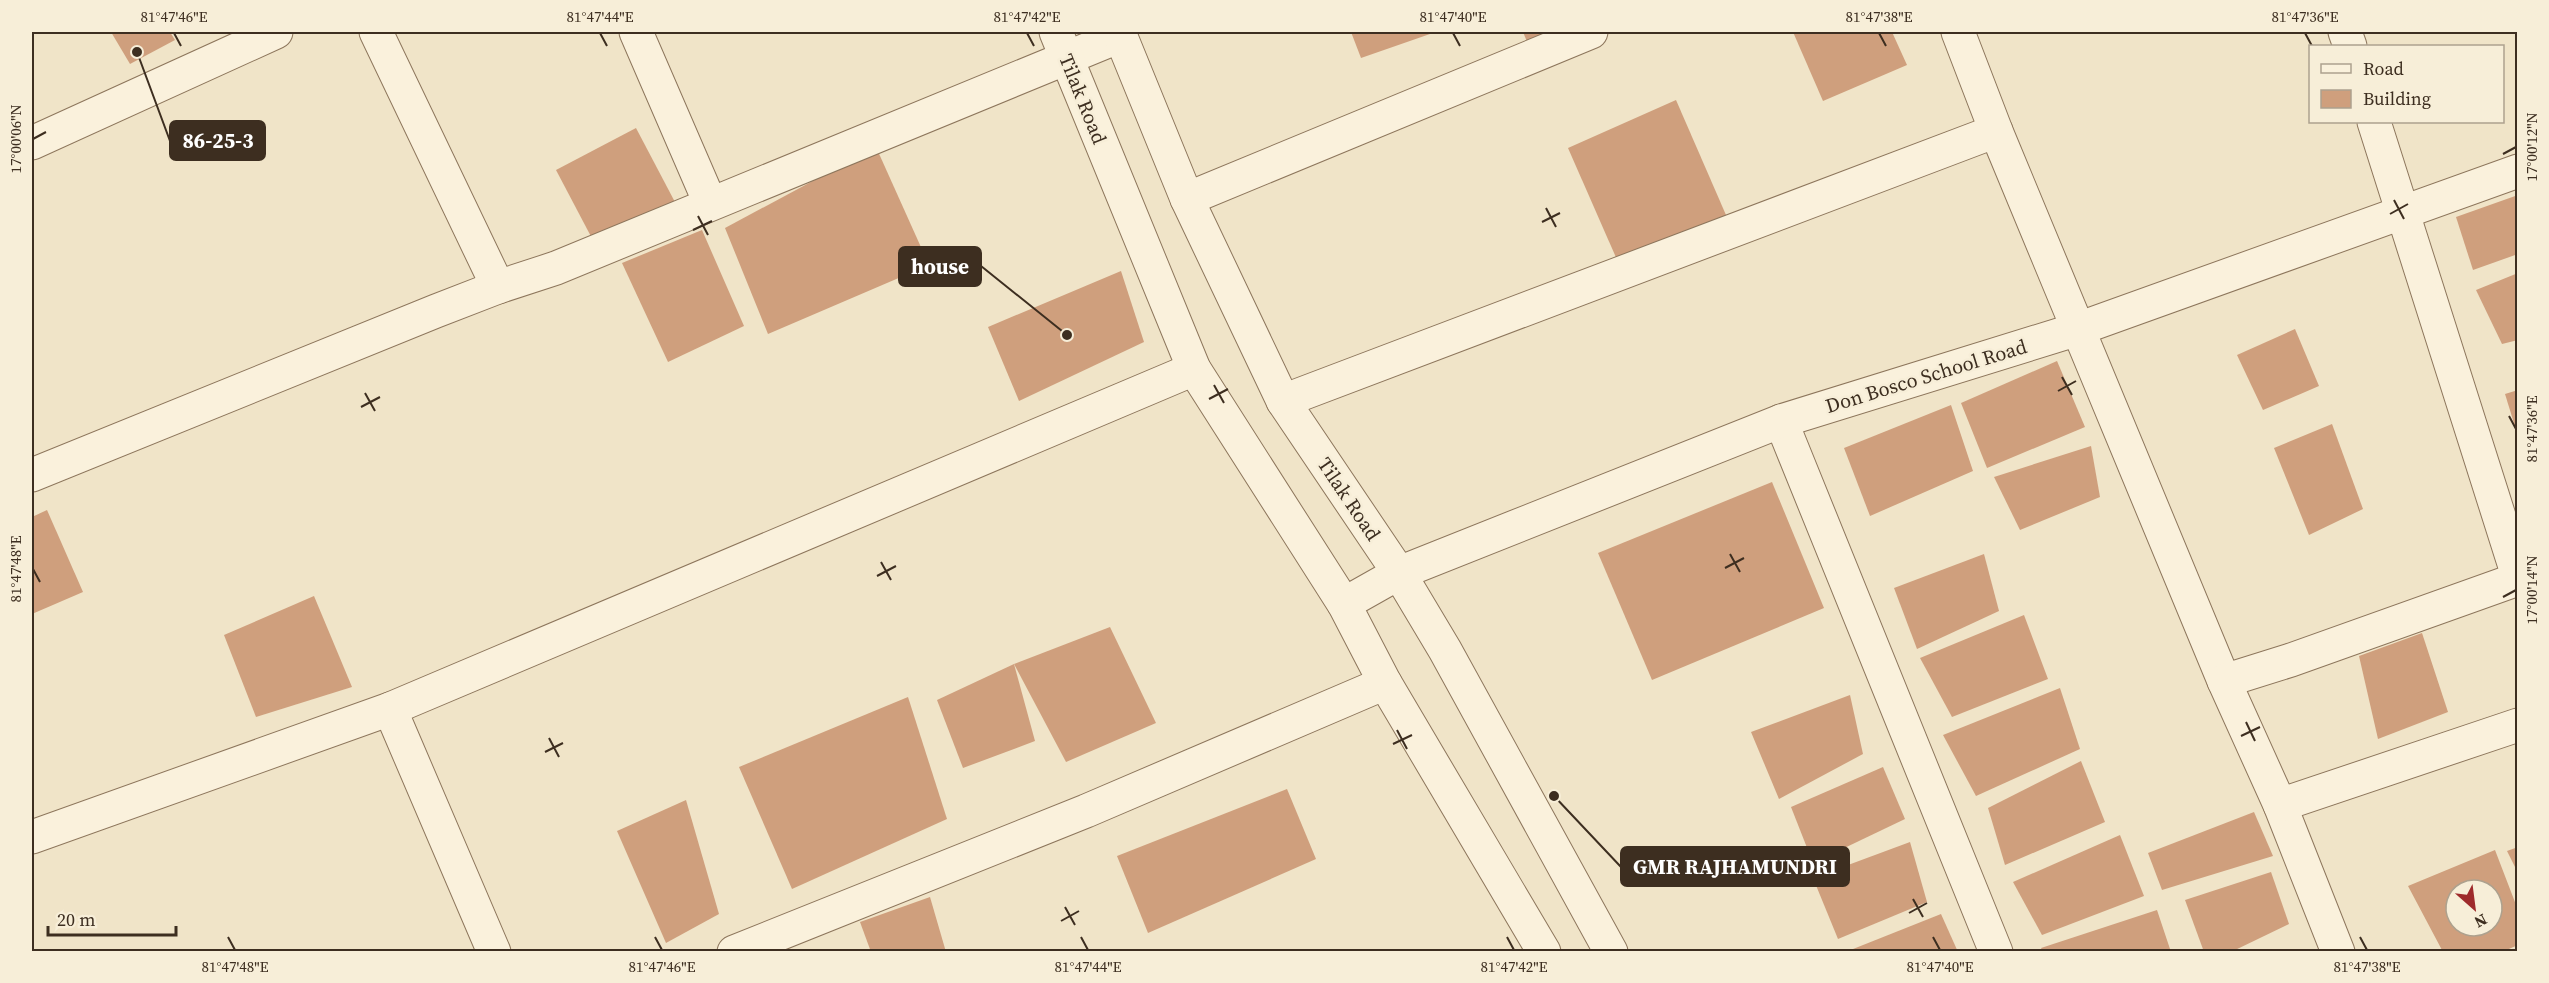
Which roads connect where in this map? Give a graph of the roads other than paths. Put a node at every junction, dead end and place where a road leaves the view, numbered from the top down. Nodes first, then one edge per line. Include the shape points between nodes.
1 (276, 32) edge
2 (376, 32) edge
3 (636, 32) edge
4 (1591, 32) edge
5 (1958, 32) edge
6 (1120, 34) edge
7 (1061, 45) edge
8 (2374, 123) edge
9 (1996, 131) junction
10 (32, 143) edge
11 (2517, 171) edge
12 (1187, 199) junction
13 (710, 203) junction
14 (2403, 214) junction
15 (498, 287) junction
16 (2078, 329) junction
17 (1194, 369) junction
18 (1283, 400) junction
19 (1781, 422) junction
20 (32, 475) edge
21 (1399, 573) junction
22 (2517, 578) edge
23 (1344, 604) junction
24 (2224, 681) junction
25 (1385, 683) junction
26 (390, 709) junction
27 (2517, 725) edge
28 (2280, 805) junction
29 (32, 837) edge
30 (494, 951) edge
31 (734, 951) edge
32 (1544, 951) edge
33 (1611, 951) edge
34 (1996, 951) edge
35 (2338, 951) edge

1 - 10 street
2 - 15 street
3 - 13 street
4 - 12 street
5 - 9 street
6 - 7 street
6 - 12 street, Tilak Road
7 - 13 street
7 - 17 street, Tilak Road
8 - 14 street
9 - 16 street
9 - 18 street
11 - 14 street, Don Bosco School Road
12 - 18 street, Tilak Road
13 - 15 street via 556,268
14 - 16 street, Don Bosco School Road
14 - 22 street
15 - 20 street
16 - 19 street, Don Bosco School Road
16 - 24 street
17 - 23 street, Tilak Road
17 - 26 street
18 - 21 street, Tilak Road
19 - 21 street, Don Bosco School Road
19 - 34 street
21 - 23 street, Don Bosco School Road
21 - 33 street, Tilak Road
22 - 24 street
23 - 25 street, Tilak Road
24 - 28 street
25 - 31 street via 1086,811
25 - 32 street, Tilak Road
26 - 29 street
26 - 30 street
27 - 28 street
28 - 35 street

